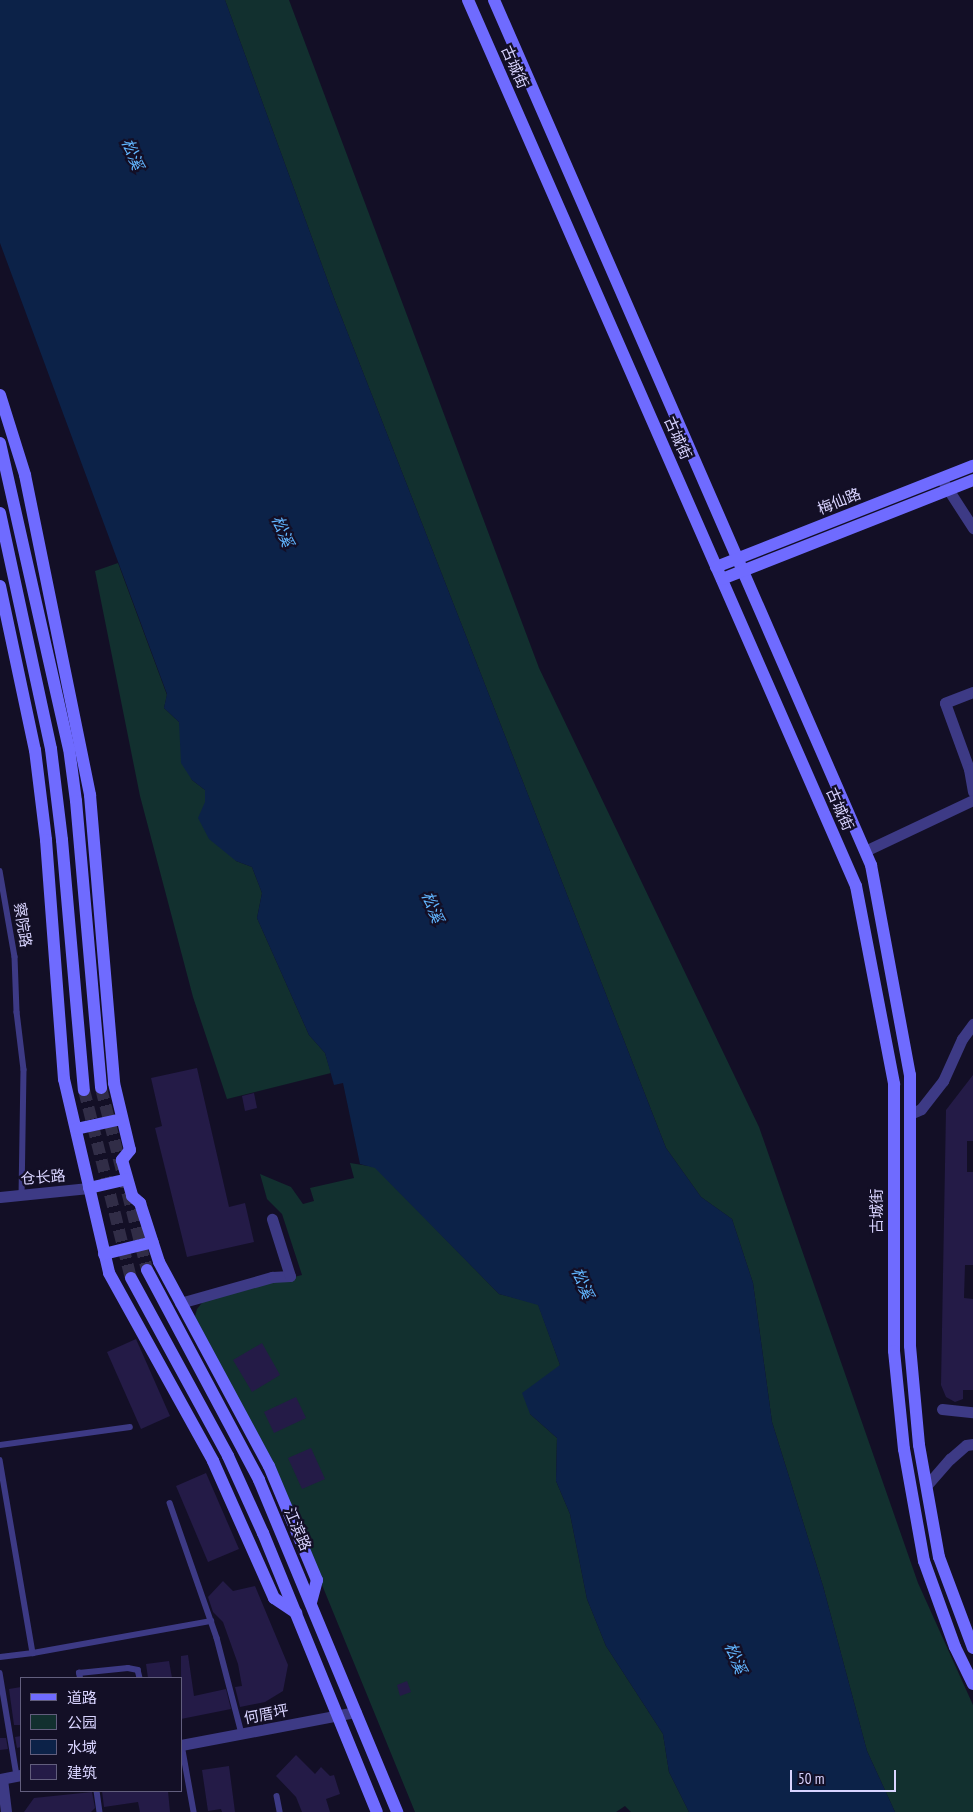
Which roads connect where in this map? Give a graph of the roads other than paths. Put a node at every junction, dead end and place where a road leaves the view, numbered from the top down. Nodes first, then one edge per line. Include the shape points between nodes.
1 (468, 0) edge
2 (494, 0) edge
3 (0, 395) edge
4 (0, 444) edge
5 (973, 466) edge
6 (973, 480) edge
7 (945, 484) junction
8 (0, 513) edge
9 (973, 528) edge
10 (738, 559) junction
11 (716, 567) junction
12 (743, 571) junction
13 (722, 579) junction
14 (0, 586) edge
15 (973, 692) edge
16 (973, 792) edge
17 (973, 800) edge
18 (865, 850) junction
19 (0, 871) edge
20 (973, 1024) edge
21 (101, 1088) tunnel mouth
22 (84, 1090) tunnel mouth
23 (910, 1114) junction
24 (122, 1119) junction
25 (76, 1129) junction
26 (127, 1179) junction
27 (89, 1188) junction
28 (22, 1194) junction
29 (0, 1197) edge
30 (272, 1219) dead end
31 (153, 1242) junction
32 (104, 1254) junction
33 (147, 1270) tunnel mouth
34 (131, 1278) tunnel mouth
35 (180, 1304) junction
36 (942, 1409) dead end
37 (973, 1412) edge
38 (130, 1427) dead end
39 (973, 1444) edge
40 (0, 1445) edge
41 (0, 1460) edge
42 (927, 1486) junction
43 (170, 1503) dead end
44 (311, 1602) junction
45 (296, 1613) junction
46 (211, 1621) junction
47 (973, 1648) edge
48 (32, 1652) junction
49 (0, 1658) edge
50 (0, 1673) edge
51 (80, 1677) edge
52 (140, 1677) edge
53 (973, 1684) edge
54 (356, 1712) junction
55 (338, 1715) junction
56 (242, 1734) junction
57 (182, 1745) edge
58 (19, 1776) edge
59 (1, 1779) edge
60 (97, 1792) edge
61 (277, 1796) dead end
62 (6, 1812) edge
63 (100, 1812) edge
64 (194, 1812) edge
65 (280, 1812) edge
66 (377, 1812) edge
67 (397, 1812) edge

1 - 11 main road, 古城街
2 - 10 main road, 古城街
3 - 24 main road via 25,475 81,741 90,795 114,1083
4 - 21 main road via 69,748
5 - 7 main road, 梅仙路
6 - 7 main road, 梅仙路
7 - 9 street
7 - 10 main road, 梅仙路
7 - 12 main road, 梅仙路
8 - 22 main road via 51,749
10 - 11 main road, 梅仙路
10 - 12 main road, 古城街
11 - 13 main road, 古城街
12 - 13 main road, 梅仙路
12 - 18 main road, 古城街
13 - 53 main road, 古城街 via 856,886 894,1084 894,1351 904,1449 924,1561 954,1647
14 - 25 main road via 35,750 46,840 64,1079
15 - 16 street via 945,703 969,769
17 - 18 street
18 - 23 main road, 古城街 via 871,865 910,1075
19 - 28 lane, 察院路 via 16,957 17,1012 24,1070
20 - 23 street via 962,1039 943,1081 921,1109
23 - 42 main road, 古城街 via 910,1346
24 - 25 main road
24 - 26 main road via 130,1150 122,1160
25 - 27 main road
26 - 27 main road
26 - 31 main road
27 - 28 street, 仓长路
27 - 32 main road
28 - 29 street, 仓长路
30 - 35 street via 290,1276 272,1278
31 - 32 main road
31 - 35 main road
32 - 45 main road via 109,1273 213,1461 274,1598
33 - 44 main road, 江滨路 via 259,1480
34 - 45 main road via 228,1456
35 - 44 main road via 231,1391 269,1466 317,1580
36 - 37 street
38 - 40 lane
39 - 42 street via 950,1459
41 - 48 lane
42 - 47 main road, 古城街 via 939,1556
43 - 46 lane
44 - 54 main road, 江滨路
45 - 55 main road
46 - 48 lane
46 - 56 lane
48 - 49 lane
50 - 58 lane
51 - 52 lane via 79,1673 128,1668 138,1670
54 - 55 street, 何厝坪
54 - 67 main road, 江滨路
55 - 56 street, 何厝坪
55 - 66 main road
56 - 57 street, 何厝坪
57 - 64 lane
58 - 59 street
59 - 62 street
60 - 63 lane
61 - 65 lane

